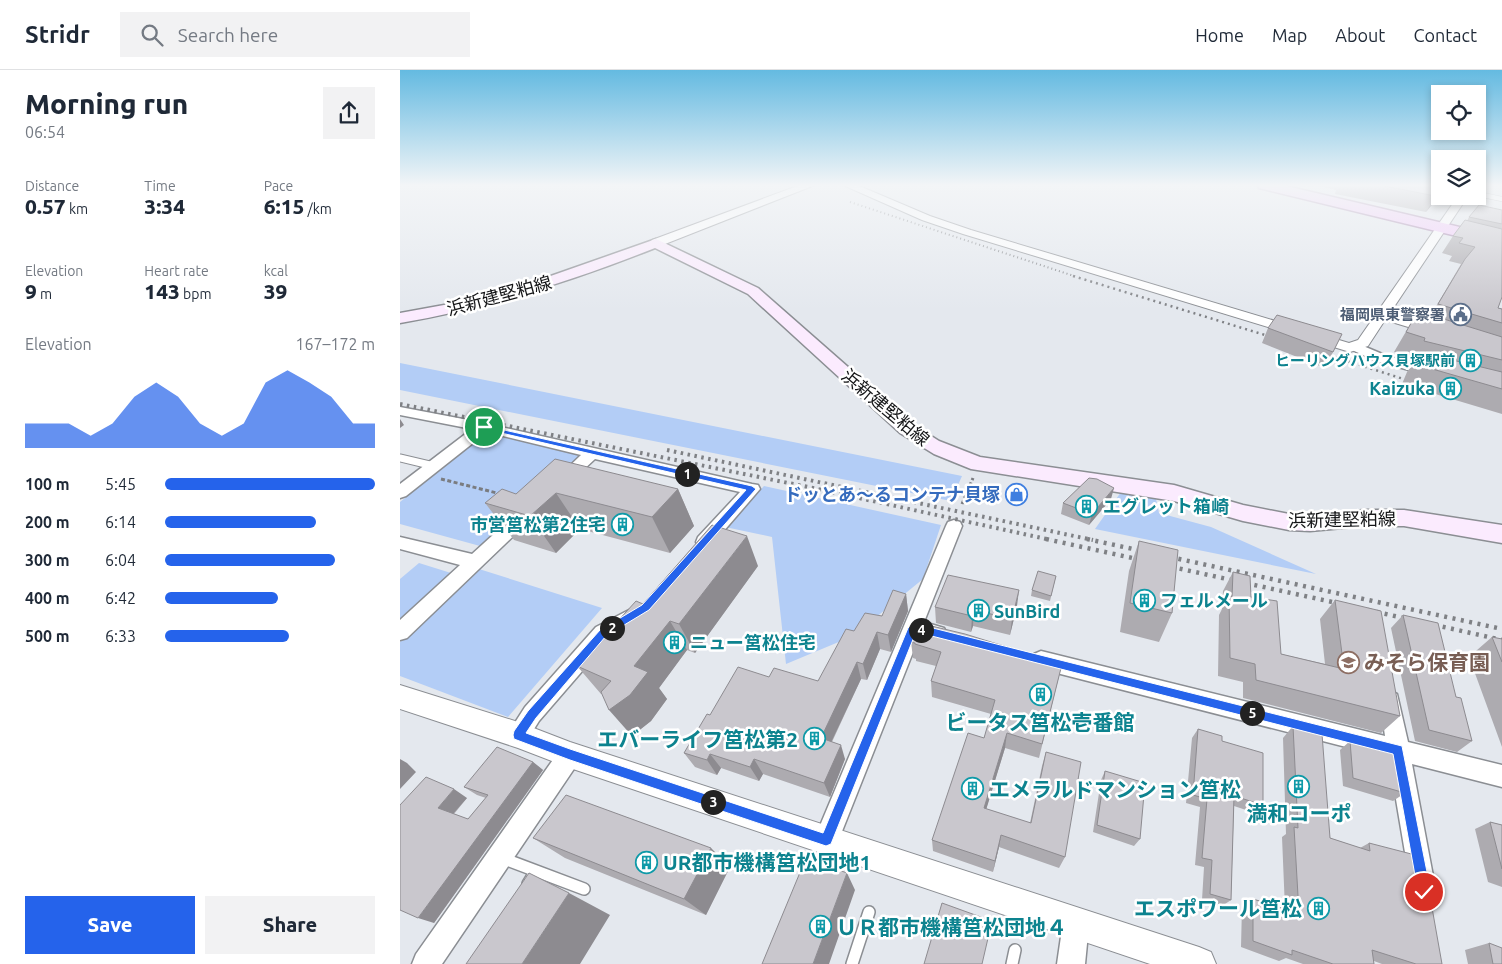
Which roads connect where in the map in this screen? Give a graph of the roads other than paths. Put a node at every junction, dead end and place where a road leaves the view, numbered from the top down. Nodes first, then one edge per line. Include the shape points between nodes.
1 (699, 227) edge
2 (952, 227) edge
3 (1436, 227) edge
4 (1441, 228) junction
5 (1502, 242) edge
6 (656, 243) junction
7 (1382, 316) junction
8 (400, 318) edge
9 (1447, 335) edge
10 (1356, 347) junction
11 (1447, 376) edge
12 (400, 412) edge
13 (484, 427) junction
14 (592, 453) junction
15 (400, 458) edge
16 (429, 470) junction
17 (552, 491) edge
18 (400, 492) edge
19 (538, 504) edge
20 (954, 526) dead end
21 (1502, 534) edge
22 (400, 543) edge
23 (692, 556) edge
24 (475, 562) junction
25 (646, 607) edge
26 (913, 628) junction
27 (400, 632) edge
28 (951, 637) edge
29 (1027, 656) edge
30 (1386, 681) edge
31 (400, 697) edge
32 (518, 735) junction
33 (1398, 749) junction
34 (570, 755) junction
35 (1502, 776) edge
36 (826, 840) junction
37 (500, 857) junction
38 (536, 871) junction
39 (584, 889) dead end
40 (521, 896) edge
41 (1425, 896) edge
42 (869, 912) dead end
43 (1076, 923) junction
44 (1015, 950) dead end
45 (426, 964) edge
46 (852, 964) edge
47 (1012, 964) edge
48 (1071, 964) edge
49 (1199, 964) edge

1 - 6 street
2 - 10 street via 1335,344
3 - 4 highway
4 - 5 highway
4 - 7 street
6 - 8 main road, 浜新建堅粕線 via 529,289
6 - 21 main road, 浜新建堅粕線 via 753,291 920,439 978,464 1174,493 1243,513 1289,522 1404,518
7 - 9 street
7 - 10 street via 1363,343
10 - 11 street via 1383,360
12 - 13 street
13 - 14 street
13 - 16 street
14 - 17 street
14 - 23 street via 752,489
15 - 16 lane
16 - 18 street
19 - 24 street
20 - 26 street
22 - 24 street
24 - 27 street
25 - 32 street via 603,633 532,714
26 - 28 street
26 - 36 street
29 - 33 street
30 - 33 street
31 - 32 street
32 - 34 street
33 - 35 street
33 - 41 street
34 - 36 street
34 - 37 street
36 - 43 street
37 - 38 lane
37 - 45 street
38 - 39 lane
38 - 40 lane
42 - 46 lane
43 - 48 street
43 - 49 street
44 - 47 lane

